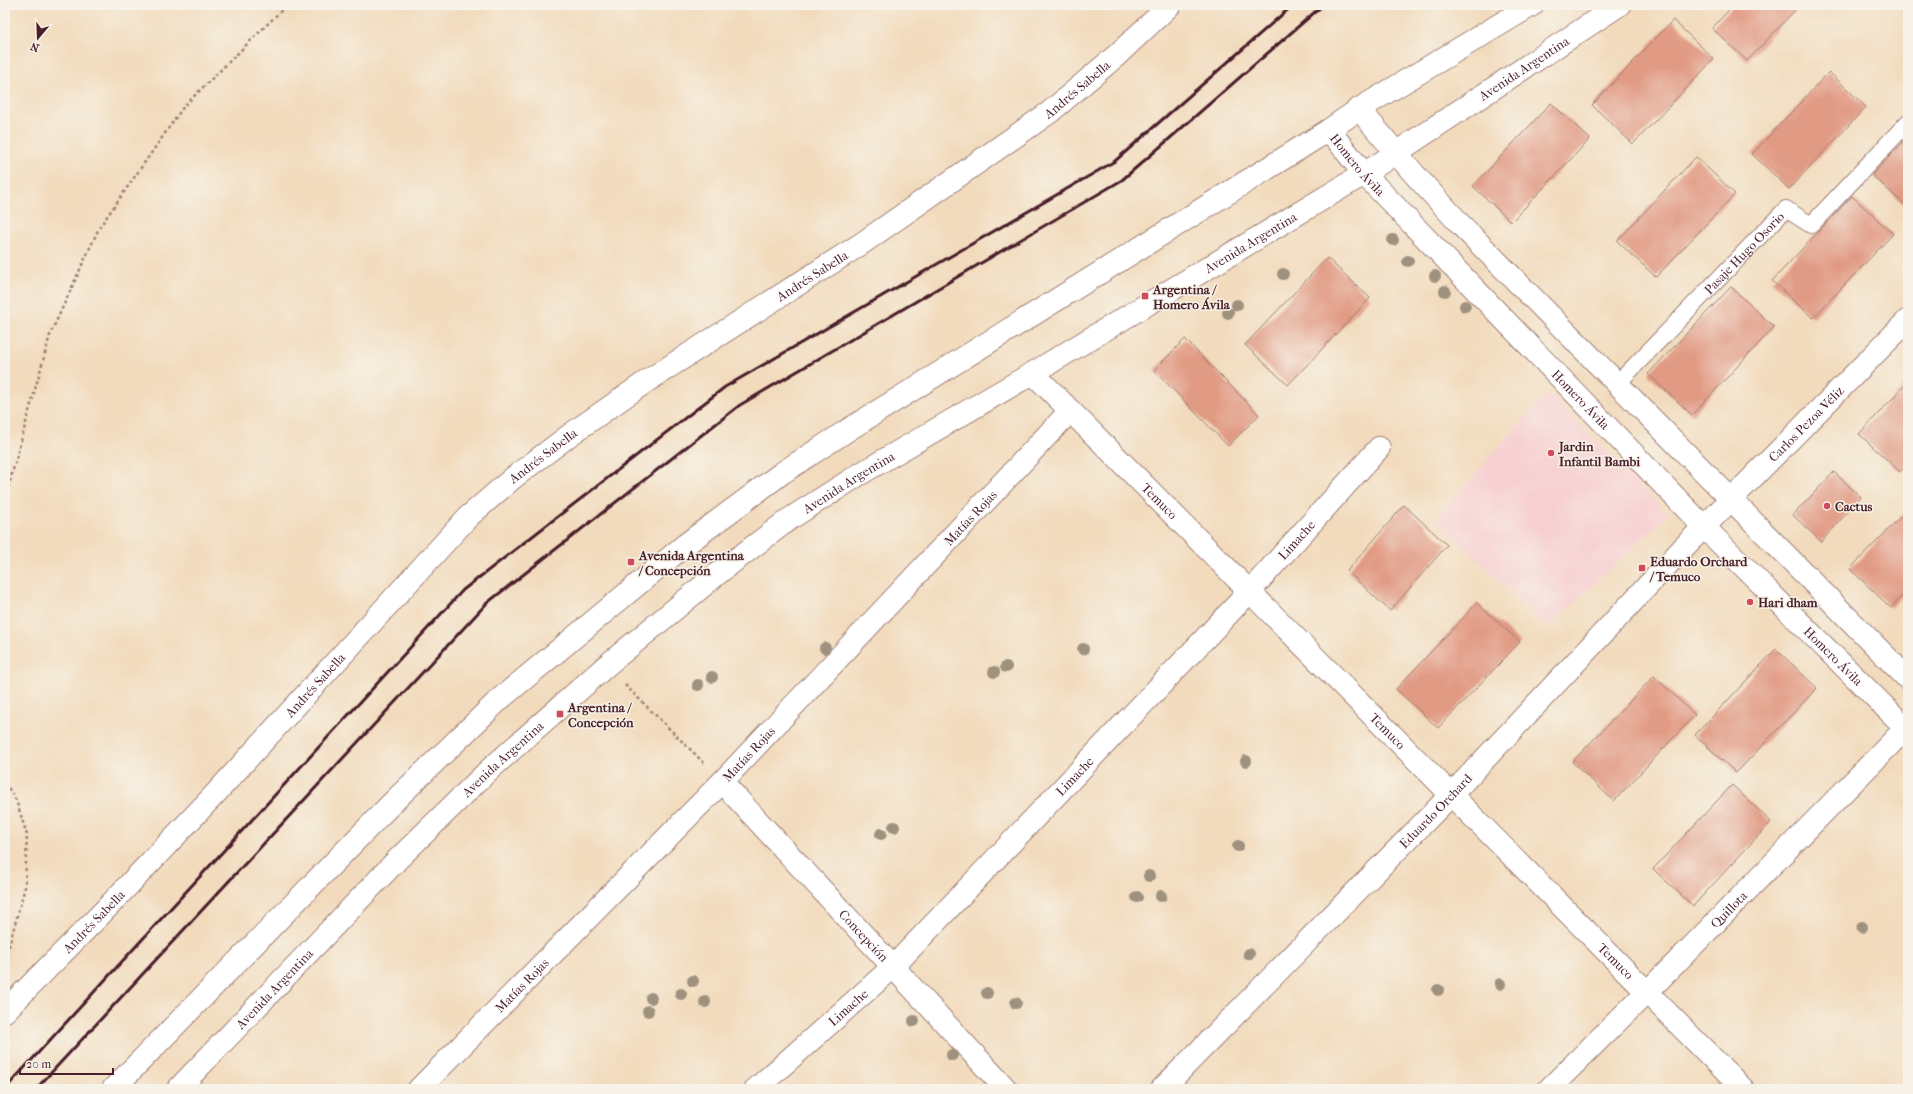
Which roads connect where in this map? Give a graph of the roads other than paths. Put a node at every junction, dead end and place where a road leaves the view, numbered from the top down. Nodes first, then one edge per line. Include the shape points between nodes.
1 (1170, 5) edge
2 (1532, 5) edge
3 (1619, 5) edge
4 (1359, 109) junction
5 (1908, 122) edge
6 (1329, 130) junction
7 (1396, 153) junction
8 (1364, 174) junction
9 (1908, 320) edge
10 (1033, 373) junction
11 (1616, 384) junction
12 (1070, 411) junction
13 (1379, 448) dead end
14 (1731, 498) junction
15 (1704, 527) junction
16 (1249, 592) junction
17 (1908, 680) edge
18 (1907, 729) edge
19 (722, 782) junction
20 (1450, 795) junction
21 (893, 967) junction
22 (1647, 992) junction
23 (5, 1011) edge
24 (113, 1089) edge
25 (178, 1089) edge
26 (419, 1089) edge
27 (756, 1089) edge
28 (1006, 1089) edge
29 (1162, 1089) edge
30 (1549, 1089) edge
31 (1743, 1089) edge

1 - 23 main road, Andrés Sabella via 1117,55 1050,112 861,244 646,381 571,434 496,492 468,517 216,793
2 - 4 main road
3 - 7 main road, Avenida Argentina
4 - 6 main road
4 - 7 main road
5 - 11 lane, Pasaje Hugo Osorio via 1811,225 1786,209
6 - 8 main road, Homero Ávila
6 - 24 main road via 850,428 782,472 685,545 500,699 394,801
7 - 8 main road, Avenida Argentina
7 - 11 main road via 1460,224
8 - 10 main road, Avenida Argentina
8 - 15 main road, Homero Ávila
9 - 14 main road, Carlos Pezoa Véliz
10 - 12 main road, Temuco
10 - 25 main road, Avenida Argentina via 860,474 788,520 721,570 606,666 488,771 397,860
11 - 14 main road
12 - 16 main road, Temuco
12 - 19 main road, Matías Rojas
13 - 16 main road, Limache
14 - 15 main road, Carlos Pezoa Véliz
14 - 17 main road
15 - 18 main road, Homero Ávila
15 - 20 main road, Eduardo Orchard
16 - 20 main road, Temuco
16 - 21 main road, Limache
18 - 22 main road, Quillota
19 - 21 main road, Concepción
19 - 26 main road, Matías Rojas
20 - 22 main road, Temuco
20 - 29 main road, Eduardo Orchard
21 - 27 main road, Limache
21 - 28 main road, Concepción
22 - 30 main road, Quillota
22 - 31 main road, Temuco

